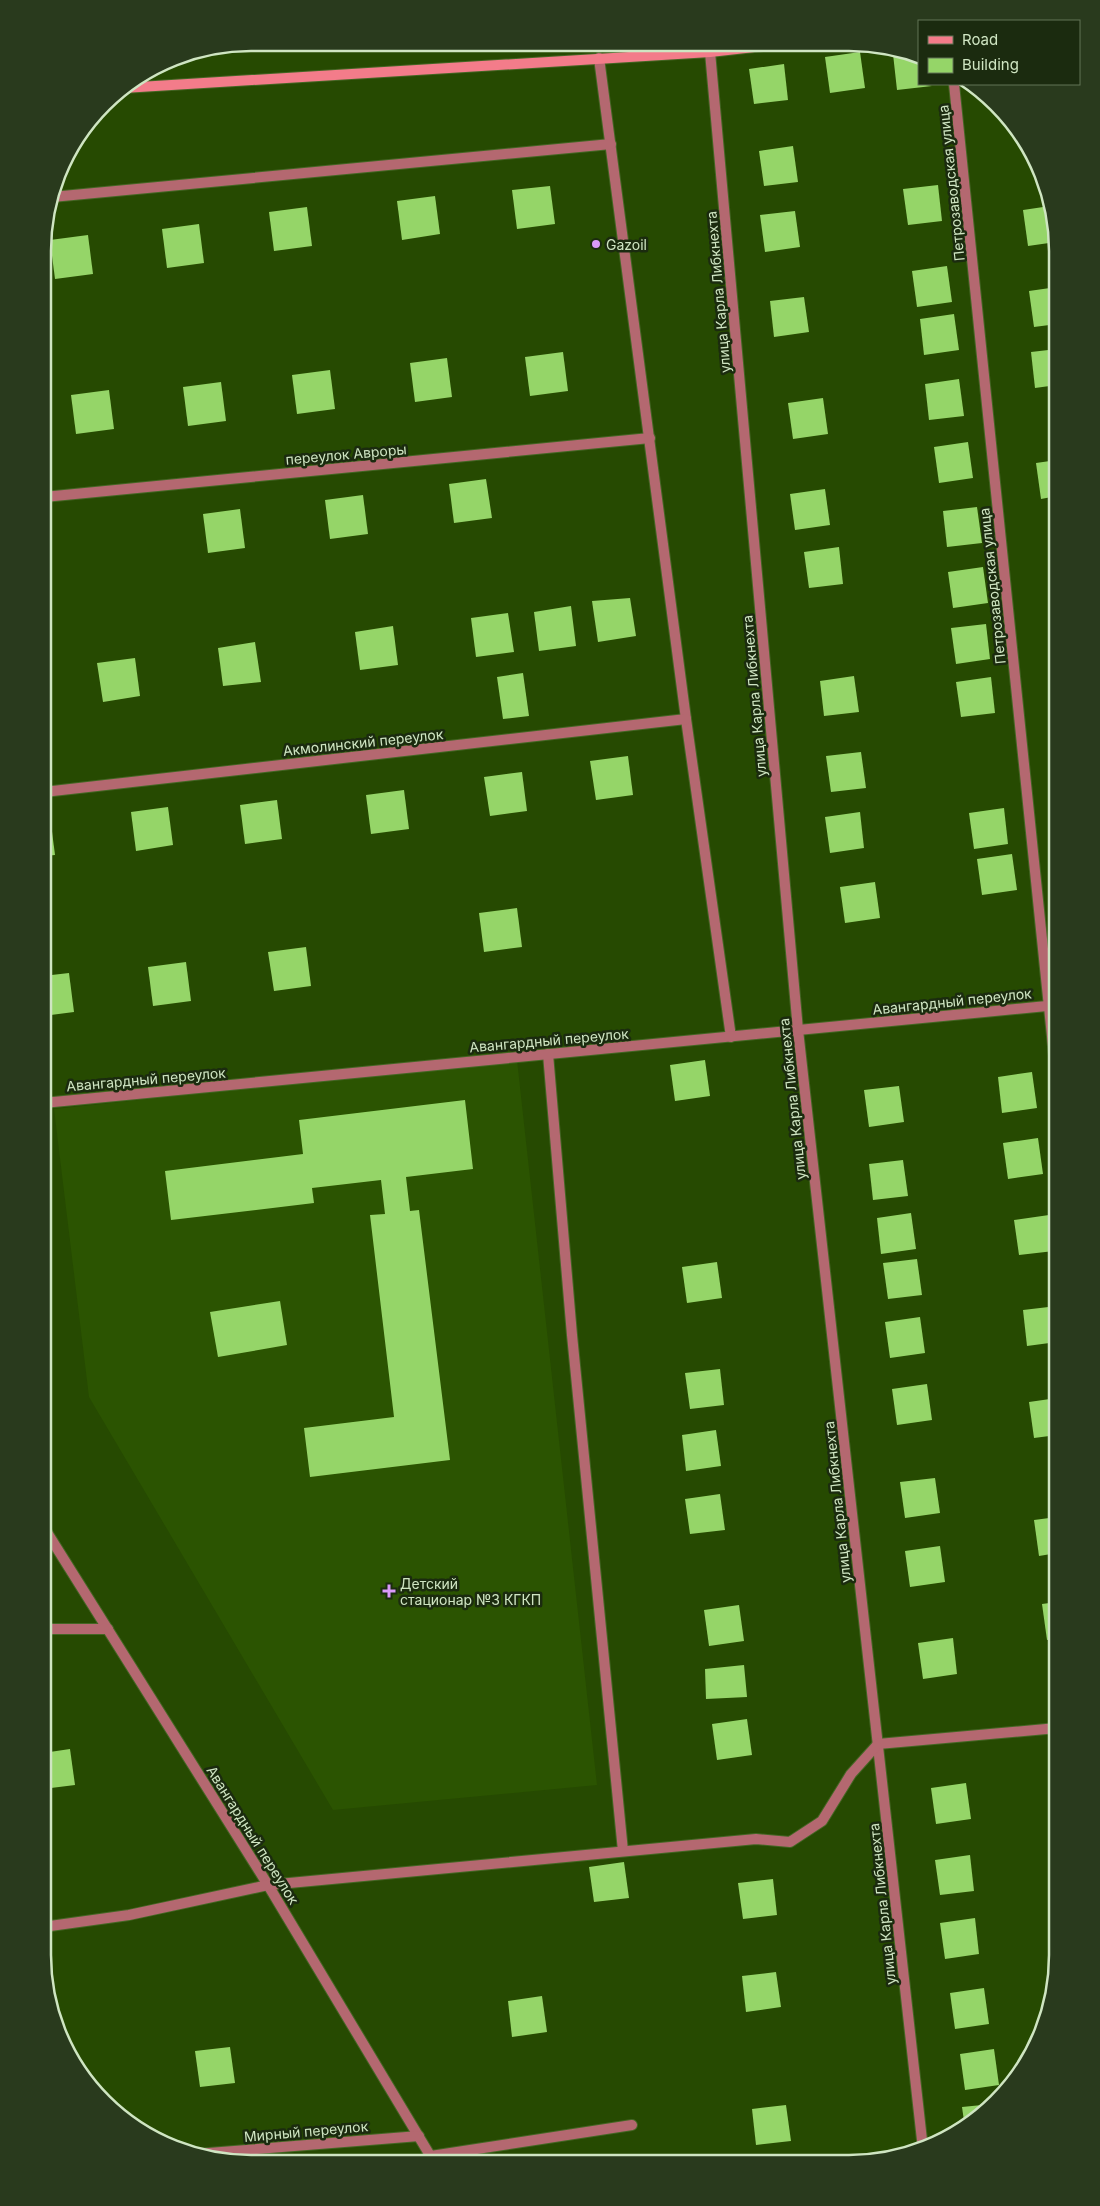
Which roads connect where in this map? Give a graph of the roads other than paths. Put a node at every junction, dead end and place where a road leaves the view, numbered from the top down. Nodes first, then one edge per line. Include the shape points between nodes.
1 (675, 51) edge
2 (708, 51) edge
3 (599, 58) junction
4 (954, 85) edge
5 (137, 87) edge
6 (611, 144) junction
7 (59, 196) edge
8 (650, 438) junction
9 (51, 496) edge
10 (686, 719) junction
11 (51, 791) edge
12 (1049, 960) edge
13 (1049, 1006) edge
14 (798, 1030) junction
15 (731, 1037) junction
16 (548, 1054) junction
17 (51, 1102) edge
18 (51, 1539) edge
19 (51, 1629) edge
20 (108, 1629) junction
21 (1049, 1729) edge
22 (878, 1744) junction
23 (623, 1851) junction
24 (268, 1885) junction
25 (51, 1927) edge
26 (632, 2125) dead end
27 (419, 2136) junction
28 (922, 2141) edge
29 (219, 2152) edge
30 (431, 2155) edge
31 (456, 2155) edge

1 - 3 main road
2 - 14 street, улица Карла Либкнехта
3 - 5 main road
3 - 6 street
4 - 12 street, Петрозаводская улица
6 - 7 street
6 - 8 street
8 - 9 street, переулок Авроры
8 - 10 street
10 - 11 street, Акмолинский переулок
10 - 15 street
13 - 14 street, Авангардный переулок
14 - 15 street, Авангардный переулок
14 - 22 street, улица Карла Либкнехта
15 - 16 street, Авангардный переулок
16 - 17 street, Авангардный переулок
16 - 23 street
18 - 20 street, Авангардный переулок
19 - 20 street
20 - 24 street, Авангардный переулок
21 - 22 street
22 - 23 street via 852,1774 822,1821 790,1842 756,1838
22 - 28 street, улица Карла Либкнехта
23 - 24 street
24 - 25 street via 129,1915
24 - 27 street, Авангардный переулок
26 - 31 street
27 - 29 street, Мирный переулок
27 - 30 street, Авангардный переулок

